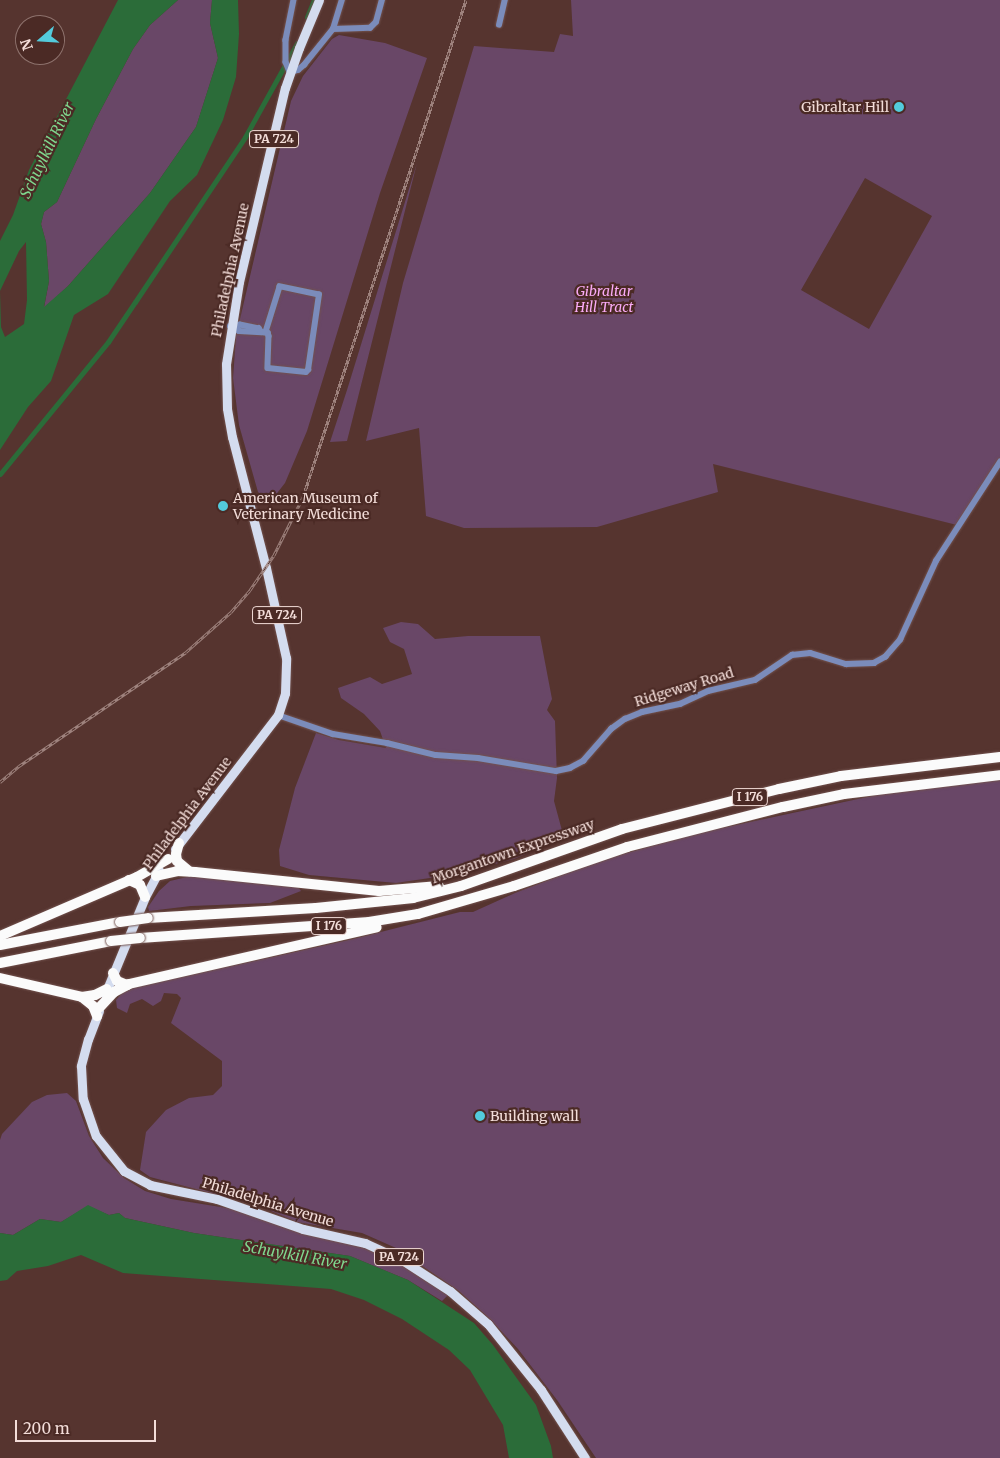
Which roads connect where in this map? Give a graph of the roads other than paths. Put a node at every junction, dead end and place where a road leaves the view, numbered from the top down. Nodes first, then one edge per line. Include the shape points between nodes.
1 (294, 0) edge
2 (319, 0) edge
3 (342, 0) edge
4 (382, 0) edge
5 (505, 0) edge
6 (499, 25) dead end
7 (333, 29) junction
8 (290, 72) junction
9 (233, 327) junction
10 (263, 332) junction
11 (1000, 462) edge
12 (278, 715) junction
13 (1000, 757) edge
14 (1000, 775) edge
15 (179, 843) junction
16 (168, 859) junction
17 (507, 868) junction
18 (190, 872) junction
19 (156, 876) junction
20 (129, 880) junction
21 (514, 886) junction
22 (145, 896) junction
23 (0, 936) edge
24 (0, 945) edge
25 (0, 963) edge
26 (113, 973) junction
27 (0, 978) edge
28 (127, 985) junction
29 (108, 989) junction
30 (82, 997) junction
31 (98, 1011) junction
32 (585, 1458) edge

1 - 8 street via 286,40 286,62
2 - 8 main road, Philadelphia Avenue / PA 724
3 - 7 street
4 - 7 street via 376,22 370,28
5 - 6 street
7 - 8 street via 298,70
8 - 9 main road, Philadelphia Avenue / PA 724 via 239,282
9 - 10 street via 239,331
9 - 12 main road, Philadelphia Avenue / PA 724 via 226,364 229,420 286,658 286,685
10 - 10 street via 269,336 268,368 306,372 318,295 280,287
11 - 12 street, Ridgeway Road via 936,561 900,640 885,657 874,663 846,664 810,653 792,655 755,680 708,691 680,704 625,719 611,729 583,761 556,771 478,758 436,755 333,734
12 - 15 main road, Philadelphia Avenue / PA 724
13 - 17 highway, Morgantown Expressway / I 176 via 841,776 779,789 622,829
14 - 21 highway, I 176 via 844,794 783,807 627,846
15 - 16 main road, Philadelphia Avenue / PA 724
15 - 18 highway via 178,862
16 - 19 main road, Philadelphia Avenue / PA 724
16 - 20 highway
17 - 18 highway via 439,886 379,891
17 - 24 highway, Morgantown Expressway / I 176, bridge via 461,886 413,898 148,918
18 - 19 highway
19 - 22 main road, Philadelphia Avenue / PA 724
20 - 22 highway via 140,884
20 - 23 highway
21 - 25 highway, I 176, bridge via 426,912 369,922 140,938
21 - 28 highway via 452,909
22 - 26 main road, Philadelphia Avenue / PA 724
26 - 28 highway via 117,981
26 - 29 main road, Philadelphia Avenue / PA 724
27 - 30 highway
28 - 31 highway via 114,992
29 - 30 highway via 94,996
29 - 31 main road, Philadelphia Avenue / PA 724
30 - 31 highway
31 - 32 main road, Philadelphia Avenue / PA 724 via 81,1066 83,1099 96,1136 124,1171 150,1185 217,1199 303,1229 365,1243 402,1260 450,1291 488,1324 541,1390

